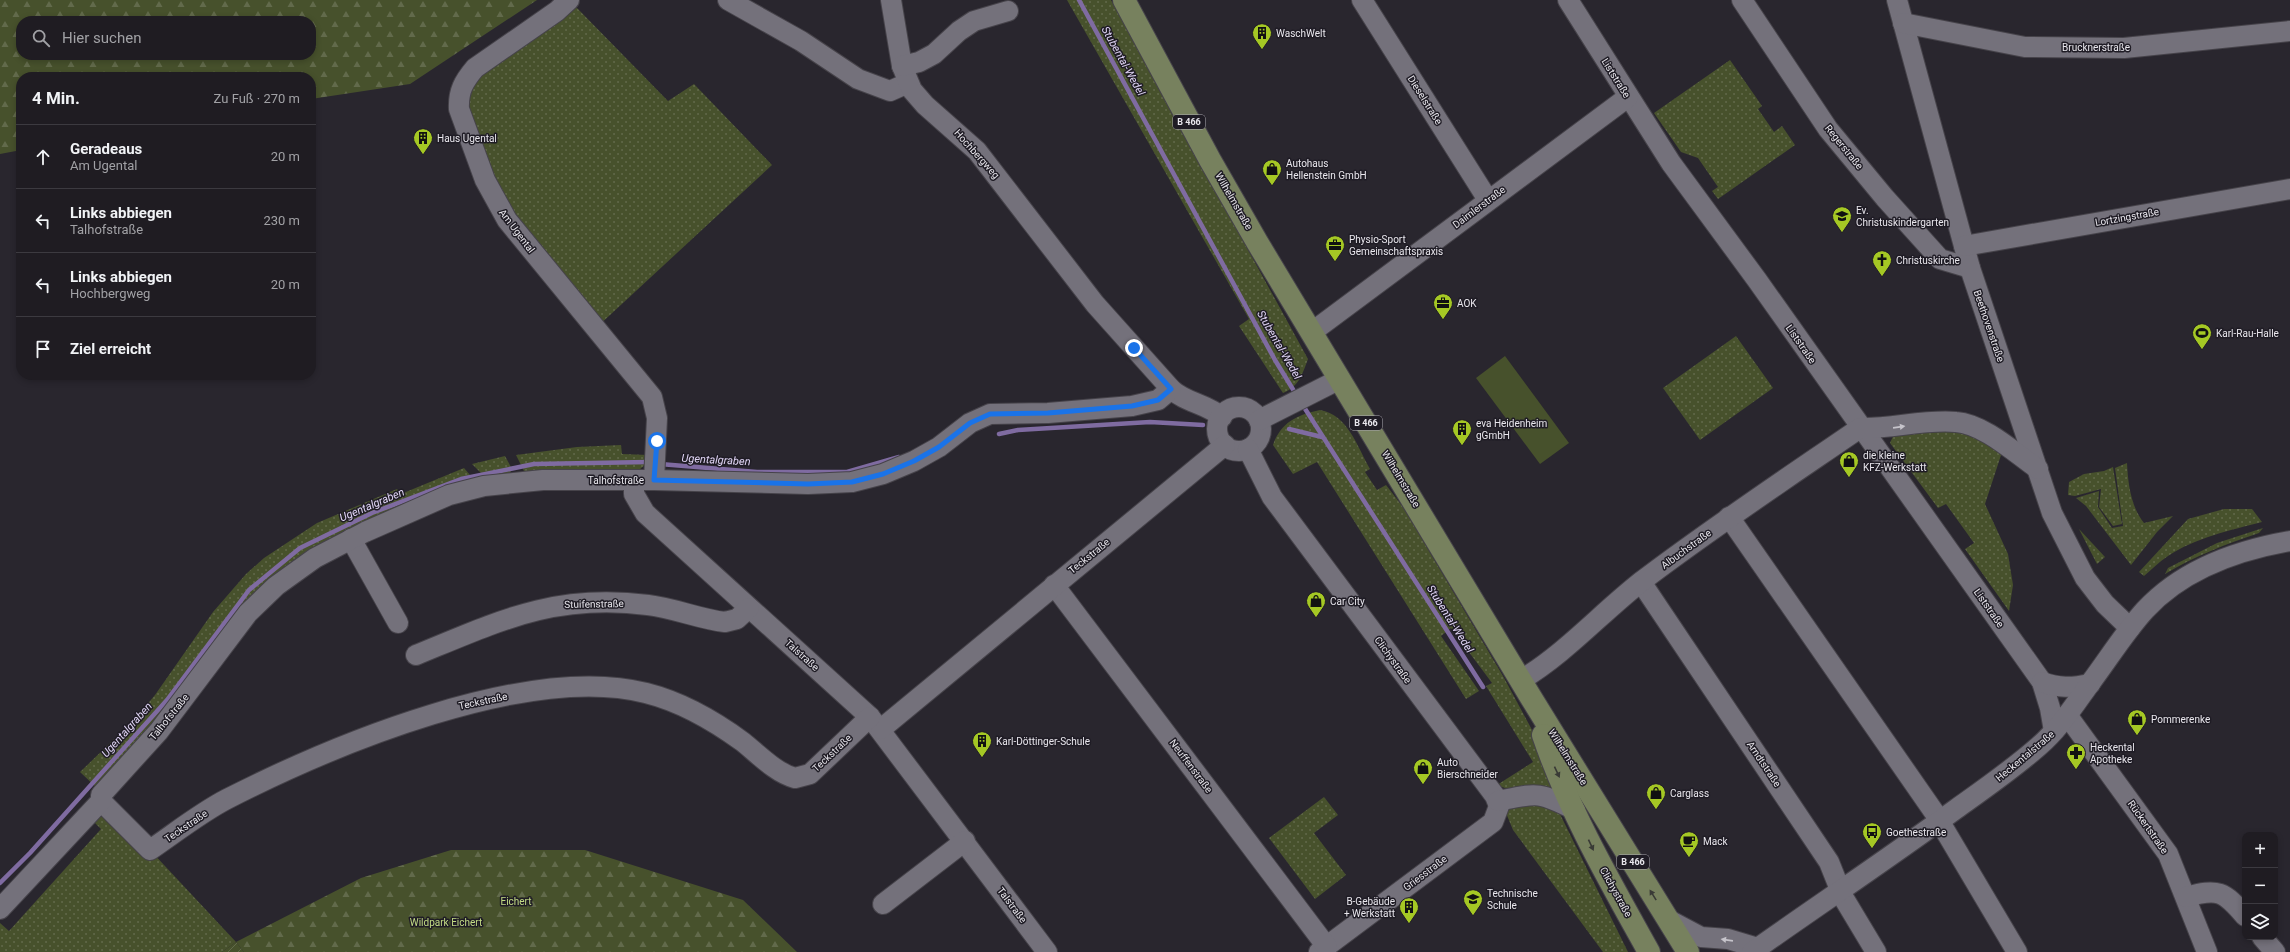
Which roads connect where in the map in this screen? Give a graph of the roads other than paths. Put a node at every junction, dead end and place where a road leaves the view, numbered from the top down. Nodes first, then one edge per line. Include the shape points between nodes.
1 (568, 0) edge
2 (728, 0) edge
3 (890, 0) edge
4 (1124, 0) edge
5 (1362, 0) edge
6 (1568, 0) edge
7 (1742, 0) edge
8 (1898, 0) edge
9 (1008, 11) dead end
10 (1903, 23) junction
11 (2290, 30) edge
12 (905, 75) junction
13 (1628, 97) junction
14 (2290, 189) edge
15 (1488, 200) junction
16 (1964, 246) junction
17 (1970, 268) junction
18 (1312, 332) junction
19 (1340, 379) junction
20 (1171, 389) junction
21 (1222, 417) junction
22 (1259, 420) junction
23 (1860, 428) junction
24 (1225, 445) junction
25 (1248, 449) junction
26 (655, 468) junction
27 (2038, 469) junction
28 (634, 480) junction
29 (1729, 517) junction
30 (351, 539) junction
31 (2290, 541) edge
32 (1641, 582) junction
33 (1054, 585) junction
34 (750, 608) junction
35 (398, 623) dead end
36 (2130, 628) junction
37 (416, 655) dead end
38 (2042, 682) junction
39 (2090, 684) junction
40 (1525, 688) junction
41 (2067, 715) junction
42 (875, 723) junction
43 (2054, 731) junction
44 (101, 801) junction
45 (1498, 801) junction
46 (1575, 810) junction
47 (1940, 821) junction
48 (964, 840) junction
49 (1840, 891) junction
50 (2186, 897) junction
51 (882, 904) dead end
52 (0, 910) edge
53 (2242, 913) edge
54 (1669, 920) junction
55 (2265, 940) edge
56 (1639, 942) edge
57 (1323, 949) edge
58 (1755, 950) edge
59 (1045, 951) edge
60 (1649, 952) edge
61 (1688, 952) edge
62 (1876, 952) edge
63 (2017, 952) edge
64 (2207, 952) edge
65 (2275, 952) edge

1 - 26 street, Am Ugental via 557,11 475,68 464,80 458,97 459,109 485,180 499,208 544,268 652,397 657,411
2 - 12 street via 801,41 858,79 890,91
3 - 12 street
4 - 18 main road, Wilhelmstraße / B 466 via 1210,160
5 - 15 street, Dieselstraße
6 - 13 street, Liststraße
7 - 17 street, Regerstraße via 1828,128 1885,198 1940,259
8 - 10 street, Beethovenstraße
9 - 12 street via 974,21
10 - 11 street, Brucknerstraße via 2025,47 2124,48
10 - 16 street, Beethovenstraße
12 - 20 street, Hochbergweg via 925,105 977,151 1095,304
13 - 15 street, Daimlerstraße
13 - 23 street, Liststraße via 1671,163 1757,280
14 - 16 street, Lortzingstraße
15 - 18 street, Daimlerstraße
16 - 17 street, Beethovenstraße
17 - 27 street, Beethovenstraße
18 - 19 main road, Wilhelmstraße / B 466
19 - 22 street
19 - 40 main road, Wilhelmstraße / B 466
20 - 21 street via 1183,399 1208,406
20 - 26 street, Talhofstraße via 1158,400 1132,406 1048,413 990,414 970,423 939,447 914,461 883,474 852,482 808,484
21 - 22 street via 1232,409 1245,408
21 - 24 street via 1218,431
22 - 25 street via 1260,437
23 -> 27 street via 1882,429 1957,422 1992,435
23 - 29 street, Albuchstraße
23 - 38 street, Liststraße
24 - 25 street via 1233,450
24 - 33 street, Teckstraße
25 - 45 street, Clichystraße via 1272,497
26 - 28 street, Talhofstraße
27 - 36 street, Beethovenstraße via 2052,513 2085,578 2105,604
28 - 30 street, Talhofstraße via 535,480 473,488 437,500
28 - 34 street, Talstraße via 634,494 645,513
29 - 32 street, Albuchstraße
29 - 47 street
30 - 35 street
30 - 44 street, Talhofstraße via 292,573 257,604 159,731 101,795
31 - 36 street, Heckentalstraße via 2243,551 2203,568 2159,598
32 - 40 street, Albuchstraße via 1546,664
32 - 49 street, Arndtstraße via 1818,844 1833,868
33 - 42 street, Teckstraße
33 - 57 street, Neuffenstraße
34 - 37 street, Stuifenstraße via 737,619 725,622 647,604 571,603 514,616
34 - 42 street, Talstraße
36 - 39 street, Heckentalstraße
38 - 39 street via 2058,688
38 - 43 street, Liststraße
39 - 41 street, Heckentalstraße
40 -> 46 main road, Clichystraße / B 466 via 1552,761
54 -> 40 main road, Wilhelmstraße / B 466
41 - 43 street, Heckentalstraße
41 - 50 street, Rückertstraße via 2168,854
42 - 44 street, Teckstraße via 810,774 795,778 780,771 715,723 680,704 630,690 596,686 574,687 527,693 444,710 382,732 319,757 226,800 150,850
42 - 48 street, Talstraße
43 - 47 street, Heckentalstraße via 2010,770
44 - 52 street, Talhofstraße
45 - 46 street via 1538,794
45 - 57 street, Griesstraße via 1498,812 1493,822
46 -> 56 main road, Clichystraße / B 466
47 - 49 street, Heckentalstraße
47 - 63 street
48 - 51 street
48 - 59 street, Talstraße
49 - 58 street, Heckentalstraße
49 - 62 street, Arndtstraße
50 - 53 street via 2217,892 2228,897
50 - 64 street, Rückertstraße
58 -> 54 street, Heckentalstraße via 1728,939 1701,937
54 - 61 main road, Wilhelmstraße / B 466
55 - 65 street
56 - 60 main road, Clichystraße / B 466

